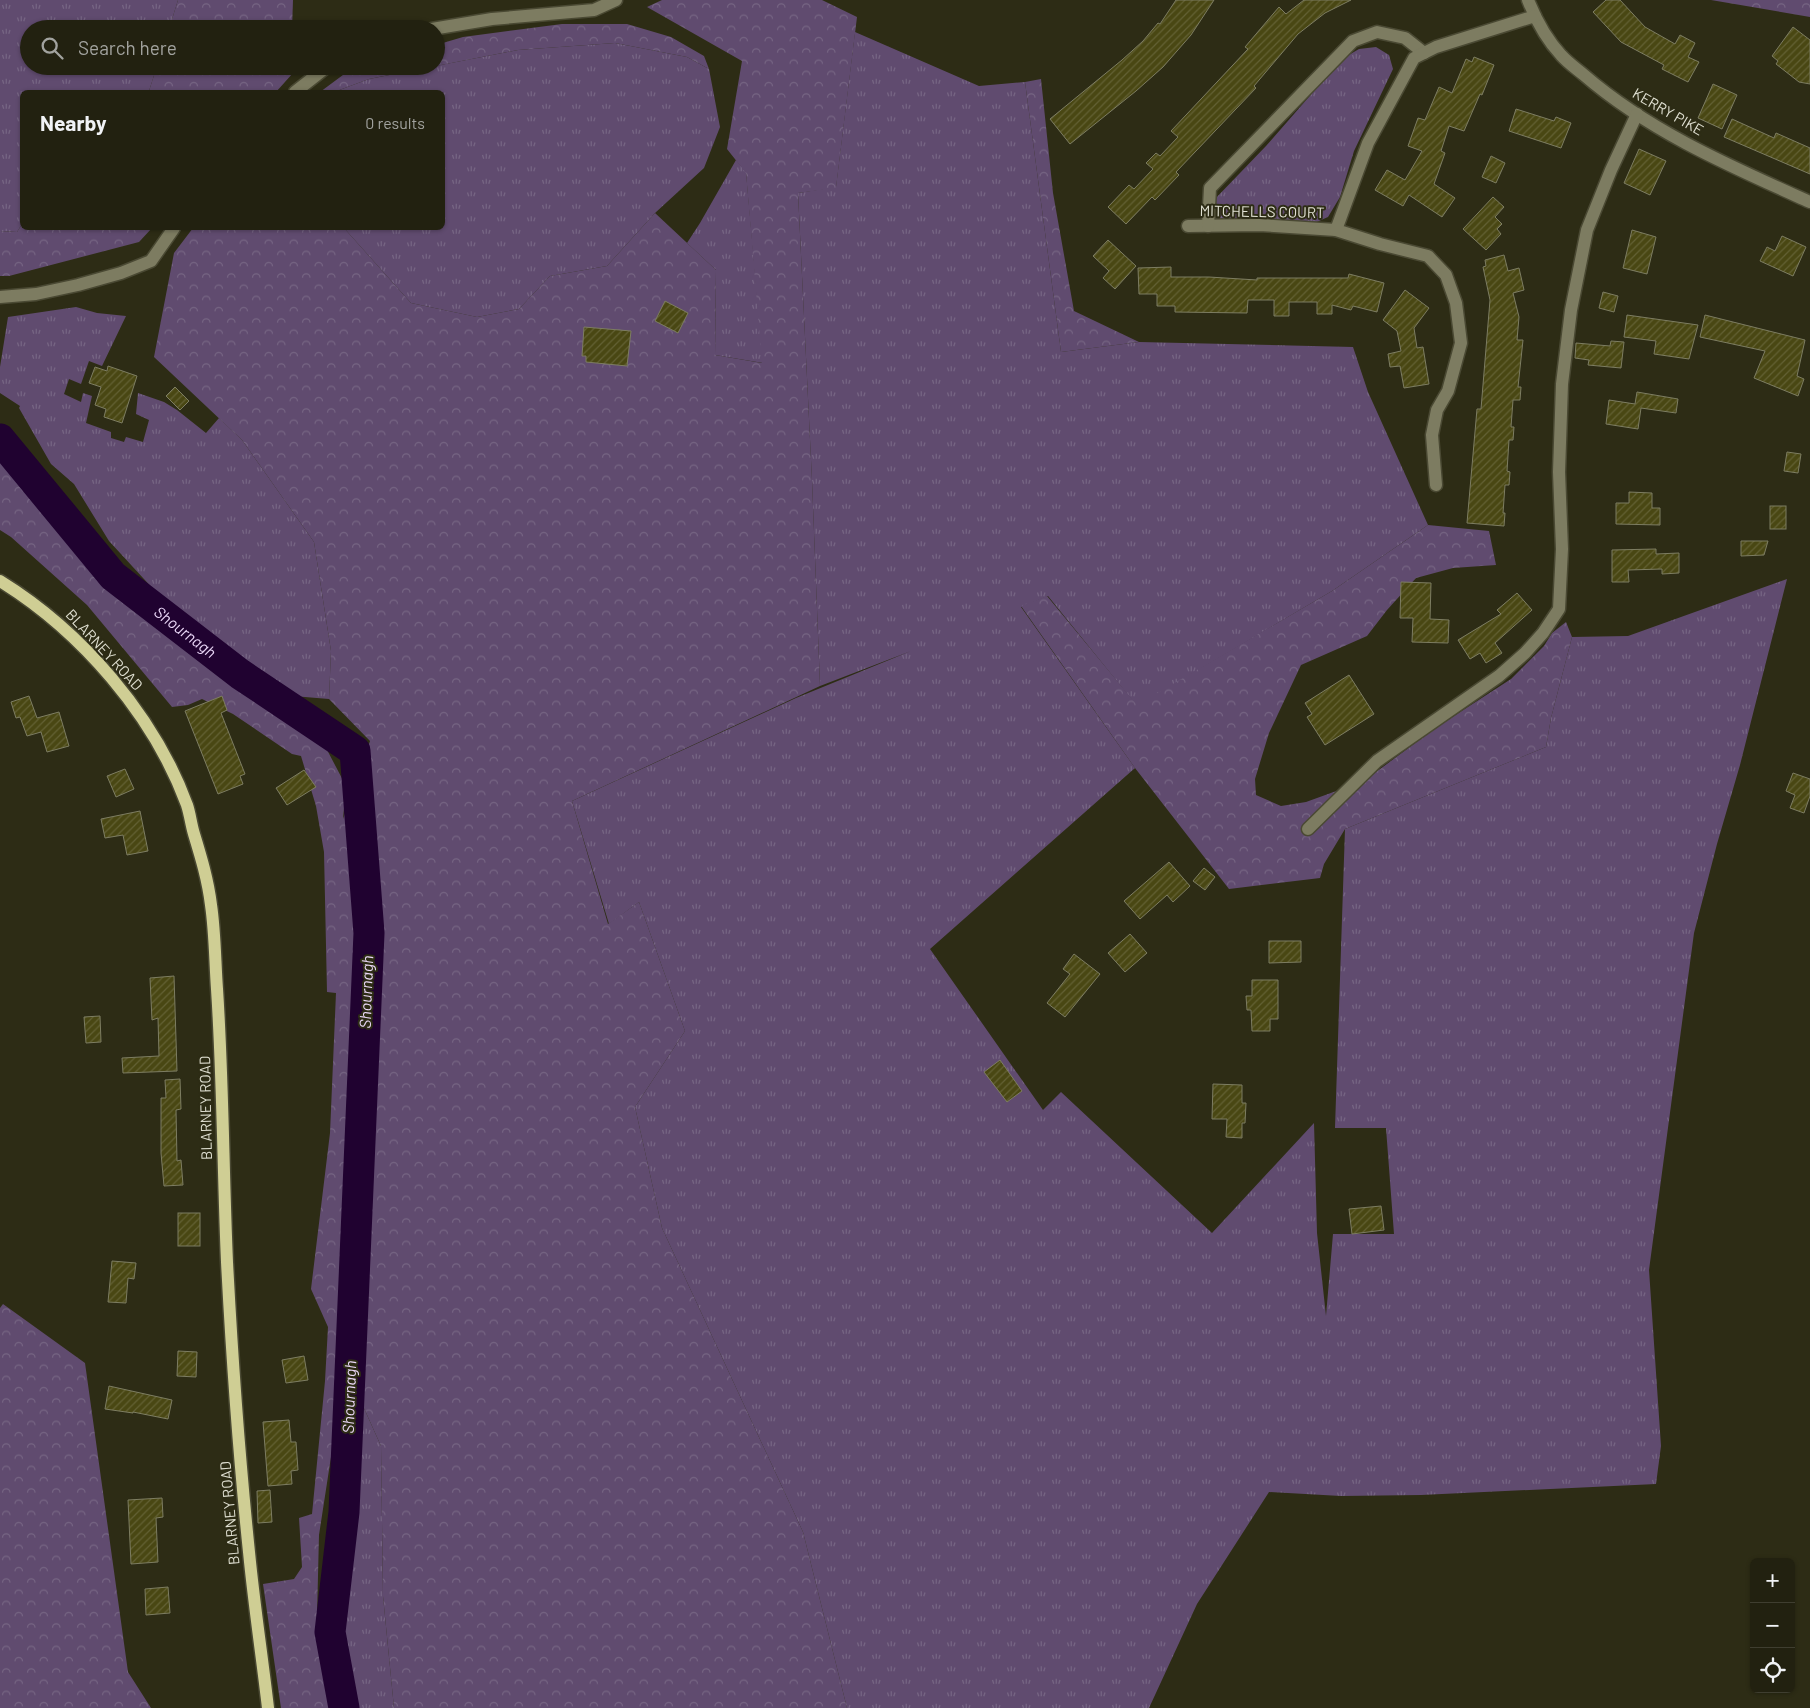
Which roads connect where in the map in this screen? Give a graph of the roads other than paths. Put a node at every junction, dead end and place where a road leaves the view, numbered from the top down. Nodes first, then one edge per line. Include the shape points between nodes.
1 (616, 0) edge
2 (1528, 0) edge
3 (1535, 16) junction
4 (445, 27) edge
5 (1424, 53) junction
6 (317, 75) edge
7 (298, 90) edge
8 (1637, 114) junction
9 (1810, 202) edge
10 (1188, 226) dead end
11 (1208, 226) junction
12 (173, 230) edge
13 (1336, 230) junction
14 (0, 297) edge
15 (1436, 485) dead end
16 (0, 581) edge
17 (1308, 829) dead end
18 (268, 1708) edge

1 - 4 street via 594,10 492,19
2 - 3 street, KERRY PIKE
3 - 5 street, MITCHELLS COURT
3 - 8 street, KERRY PIKE via 1562,56 1605,93
5 - 11 street via 1405,38 1377,32 1353,41 1210,188
5 - 13 street, MITCHELLS COURT via 1414,58 1368,144
6 - 7 street
8 - 9 street, KERRY PIKE via 1710,155
8 - 17 street via 1587,230 1571,310 1562,380 1559,609 1543,633 1512,665 1377,761
10 - 11 street, MITCHELLS COURT
11 - 13 street, MITCHELLS COURT via 1260,225
12 - 14 street via 151,261 121,273 78,286
13 - 15 street, MITCHELLS COURT via 1428,256 1446,275 1456,303 1461,344 1448,391 1437,410 1432,435
16 - 18 main road, BLARNEY ROAD via 52,618 127,696 162,749 177,780 203,862 212,905 221,1047 224,1190 235,1386 249,1554

